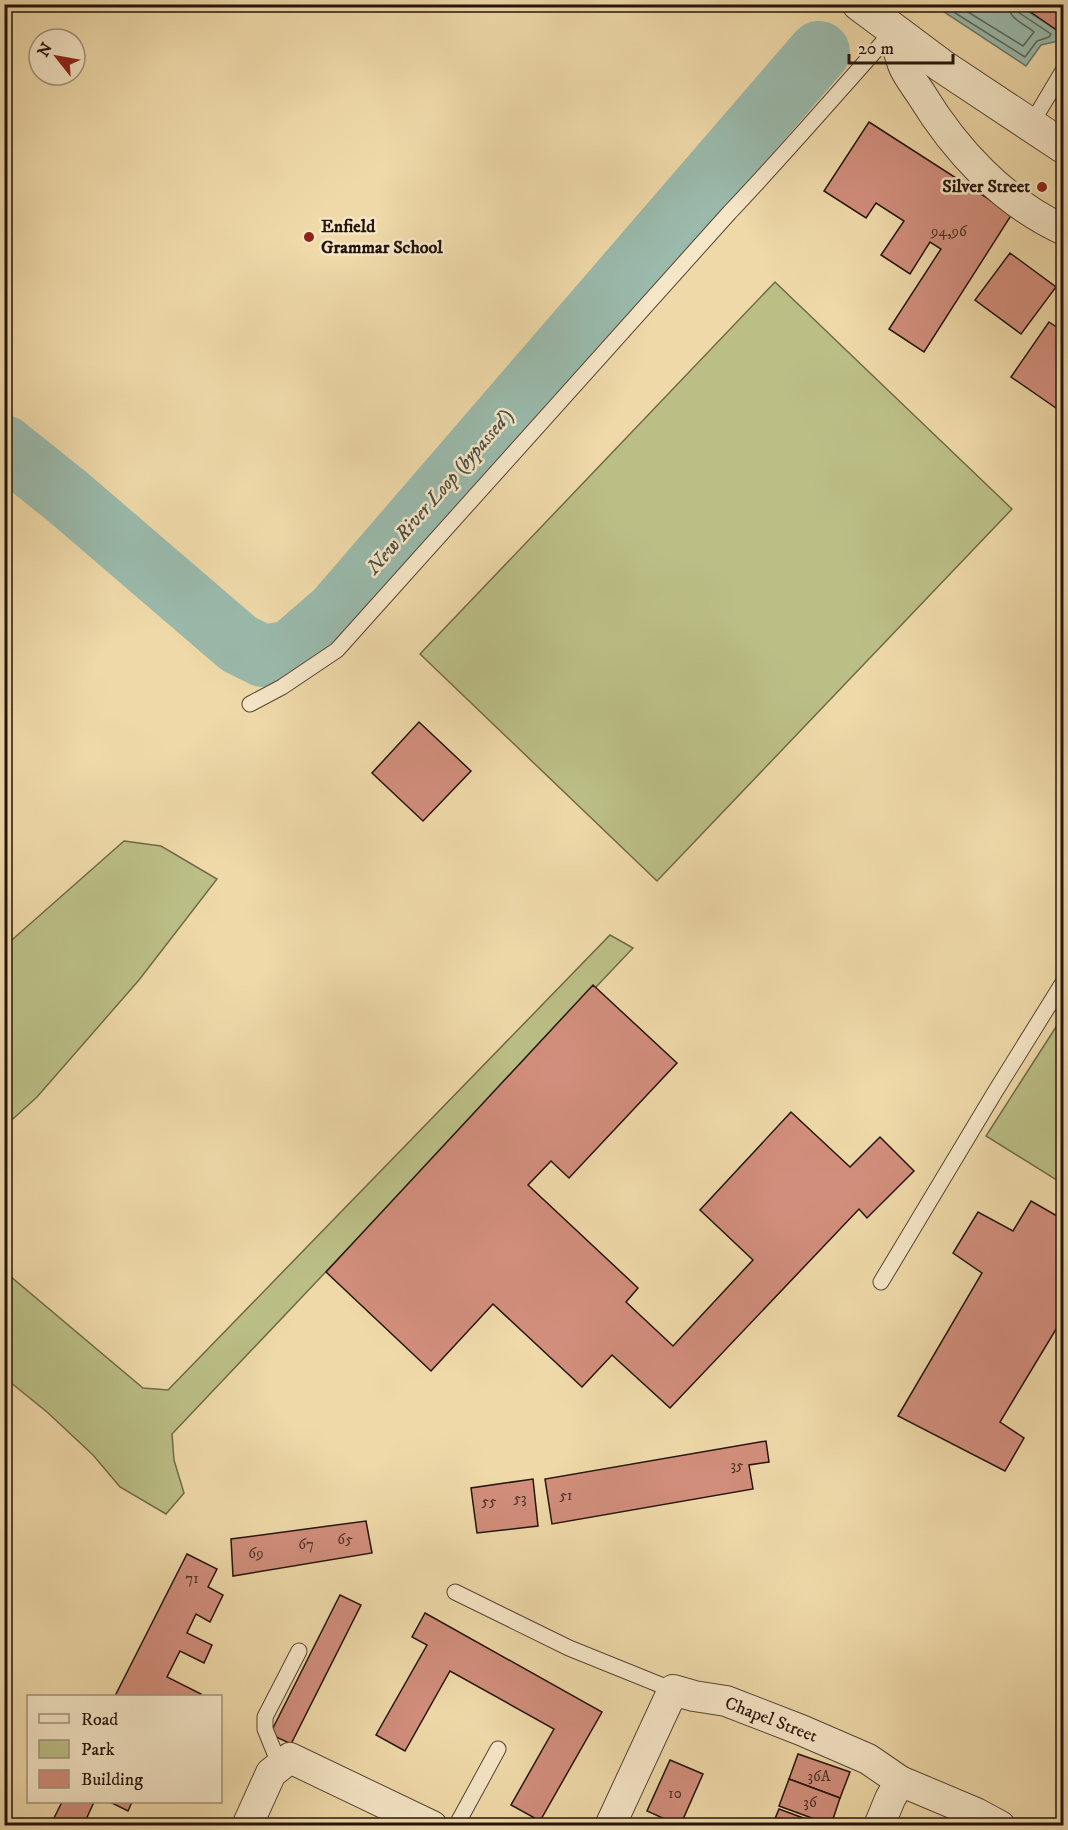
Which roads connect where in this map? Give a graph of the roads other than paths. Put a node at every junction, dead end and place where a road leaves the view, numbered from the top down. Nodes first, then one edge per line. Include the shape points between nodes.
1 (859, 4) edge
2 (893, 31) junction
3 (1064, 69) edge
4 (1030, 126) junction
5 (1064, 147) edge
6 (1064, 230) edge
7 (250, 704) dead end
8 (1064, 981) edge
9 (881, 1282) dead end
10 (455, 1592) dead end
11 (299, 1651) dead end
12 (673, 1690) junction
13 (498, 1749) dead end
14 (280, 1766) junction
15 (900, 1782) junction
16 (247, 1826) edge
17 (432, 1826) edge
18 (456, 1826) edge
19 (610, 1826) edge
20 (879, 1826) edge
21 (1000, 1826) edge

1 - 2 street
2 - 4 street
2 - 6 street via 904,68 951,138 989,180 1044,221
2 - 7 lane via 337,650
3 - 4 lane
4 - 5 street
8 - 9 lane
10 - 12 lane via 568,1648
11 - 14 lane via 265,1717 265,1729
12 - 15 street, Chapel Street via 726,1701 801,1730 868,1759
12 - 19 street
13 - 18 lane
14 - 16 street via 271,1773
14 - 17 street via 290,1758
15 - 20 street
15 - 21 street, Chapel Street

